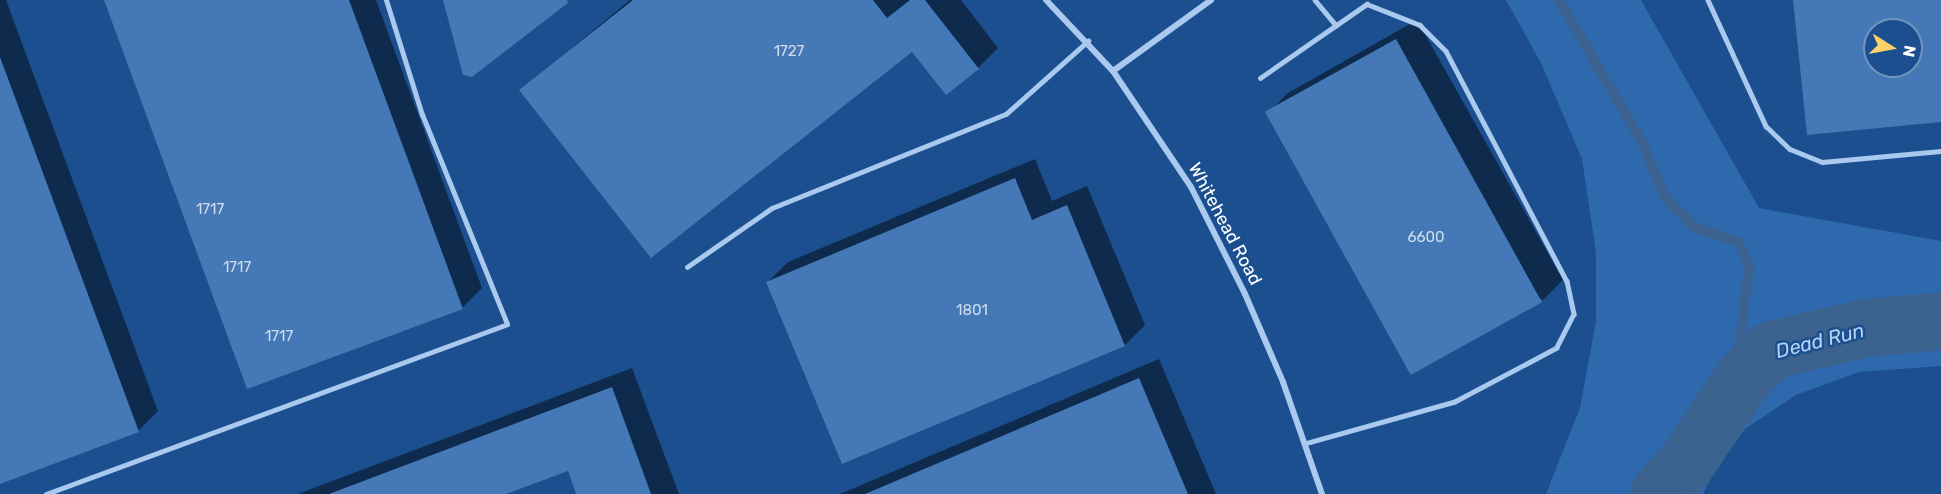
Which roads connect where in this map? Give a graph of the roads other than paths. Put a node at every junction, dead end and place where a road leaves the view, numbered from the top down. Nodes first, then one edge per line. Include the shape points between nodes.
1 (386, 0) edge
2 (1046, 0) edge
3 (1211, 0) edge
4 (1315, 0) edge
5 (1708, 0) edge
6 (1336, 25) junction
7 (1088, 42) junction
8 (1113, 71) junction
9 (1260, 78) dead end
10 (1941, 151) edge
11 (687, 267) dead end
12 (1305, 444) junction
13 (46, 494) edge
14 (1322, 494) edge

1 - 13 lane via 422,115 507,324
2 - 7 street, Whitehead Road
3 - 8 street
4 - 6 lane
5 - 10 lane via 1766,126 1791,149 1822,162
6 - 9 lane
6 - 12 lane via 1366,4 1420,25 1446,51 1567,281 1574,314 1557,348 1455,402
7 - 8 street, Whitehead Road
7 - 11 lane via 1006,114 772,208
8 - 12 street, Whitehead Road via 1191,187 1217,236 1258,323
12 - 14 street, Whitehead Road

